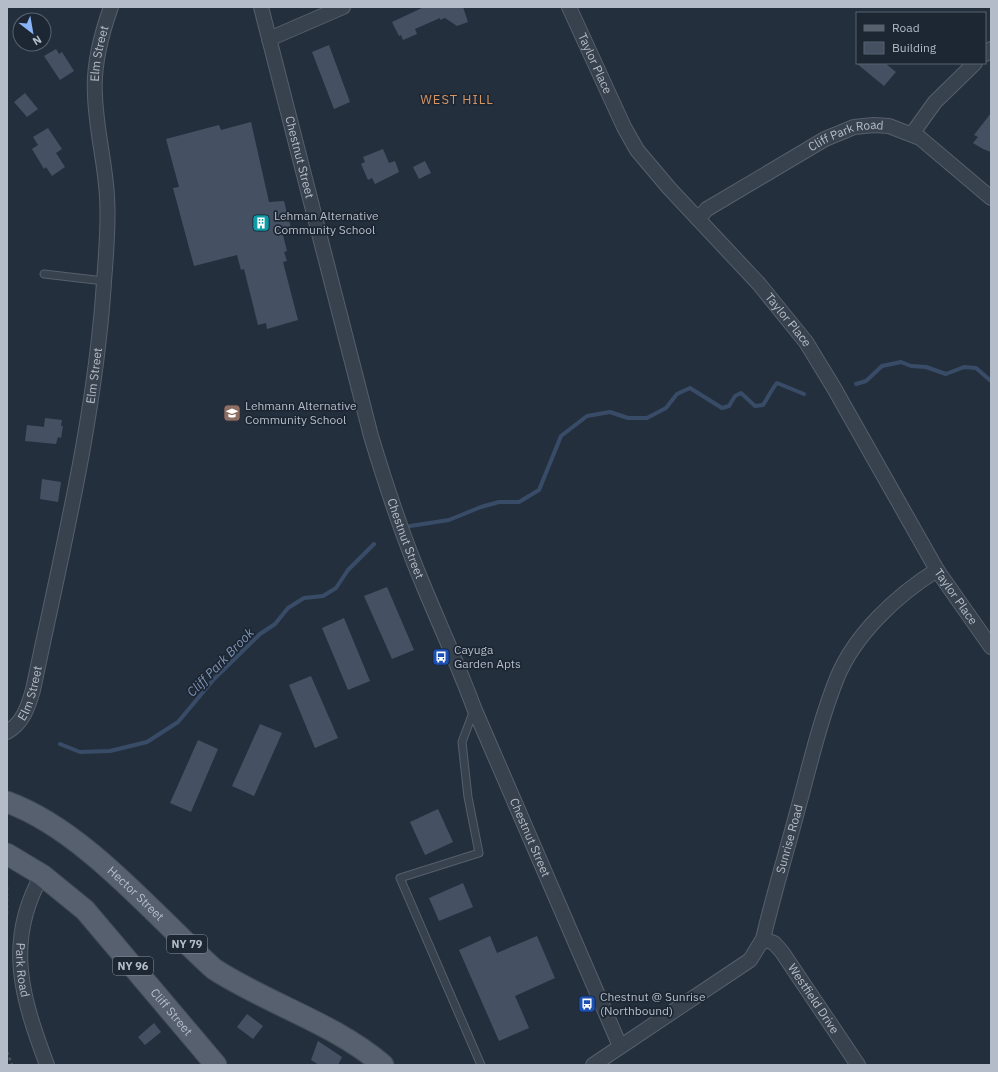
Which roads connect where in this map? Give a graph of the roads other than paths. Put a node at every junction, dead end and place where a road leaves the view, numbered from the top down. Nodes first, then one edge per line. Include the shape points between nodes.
1 (111, 7) edge
2 (260, 7) edge
3 (343, 7) edge
4 (569, 7) edge
5 (269, 39) junction
6 (974, 64) edge
7 (912, 134) junction
8 (991, 198) edge
9 (698, 219) junction
10 (44, 274) dead end
11 (104, 281) junction
12 (937, 570) junction
13 (991, 647) edge
14 (474, 708) junction
15 (7, 732) edge
16 (7, 802) edge
17 (7, 854) edge
18 (42, 875) junction
19 (764, 939) junction
20 (620, 1046) junction
21 (46, 1065) edge
22 (216, 1065) edge
23 (383, 1065) edge
24 (481, 1065) edge
25 (593, 1065) edge
26 (858, 1065) edge

1 - 11 street, Elm Street via 98,51 95,78 95,104 107,197
2 - 5 street, Chestnut Street
3 - 5 street
4 - 9 street, Taylor Place via 637,150
5 - 14 street, Chestnut Street via 370,436 415,566 461,671
6 - 7 street via 935,102
7 - 8 street, Cliff Park Road via 931,145 980,191
7 - 9 street, Cliff Park Road via 874,124 854,127 835,134 707,209
9 - 12 street, Taylor Place via 759,284 806,342
10 - 11 lane
11 - 15 street, Elm Street via 88,424 33,690 23,717
12 - 13 street, Taylor Place
12 - 19 street, Sunrise Road via 900,596 880,616 867,630 837,677 820,726
14 - 20 street, Chestnut Street
14 - 24 lane via 462,742 468,797 479,853 400,878
16 - 23 main road, Hector Street / NY 79 via 62,832 102,862 214,968 233,981 344,1038
17 - 18 main road, NY 96
18 - 21 street, Park Road via 34,888 24,919 20,943 21,981 29,1018
18 - 22 main road, Cliff Street / NY 96 via 85,910
19 - 20 street, Sunrise Road via 750,960
19 - 26 street, Westfield Drive via 774,943 782,952
20 - 25 street, Sunrise Road

